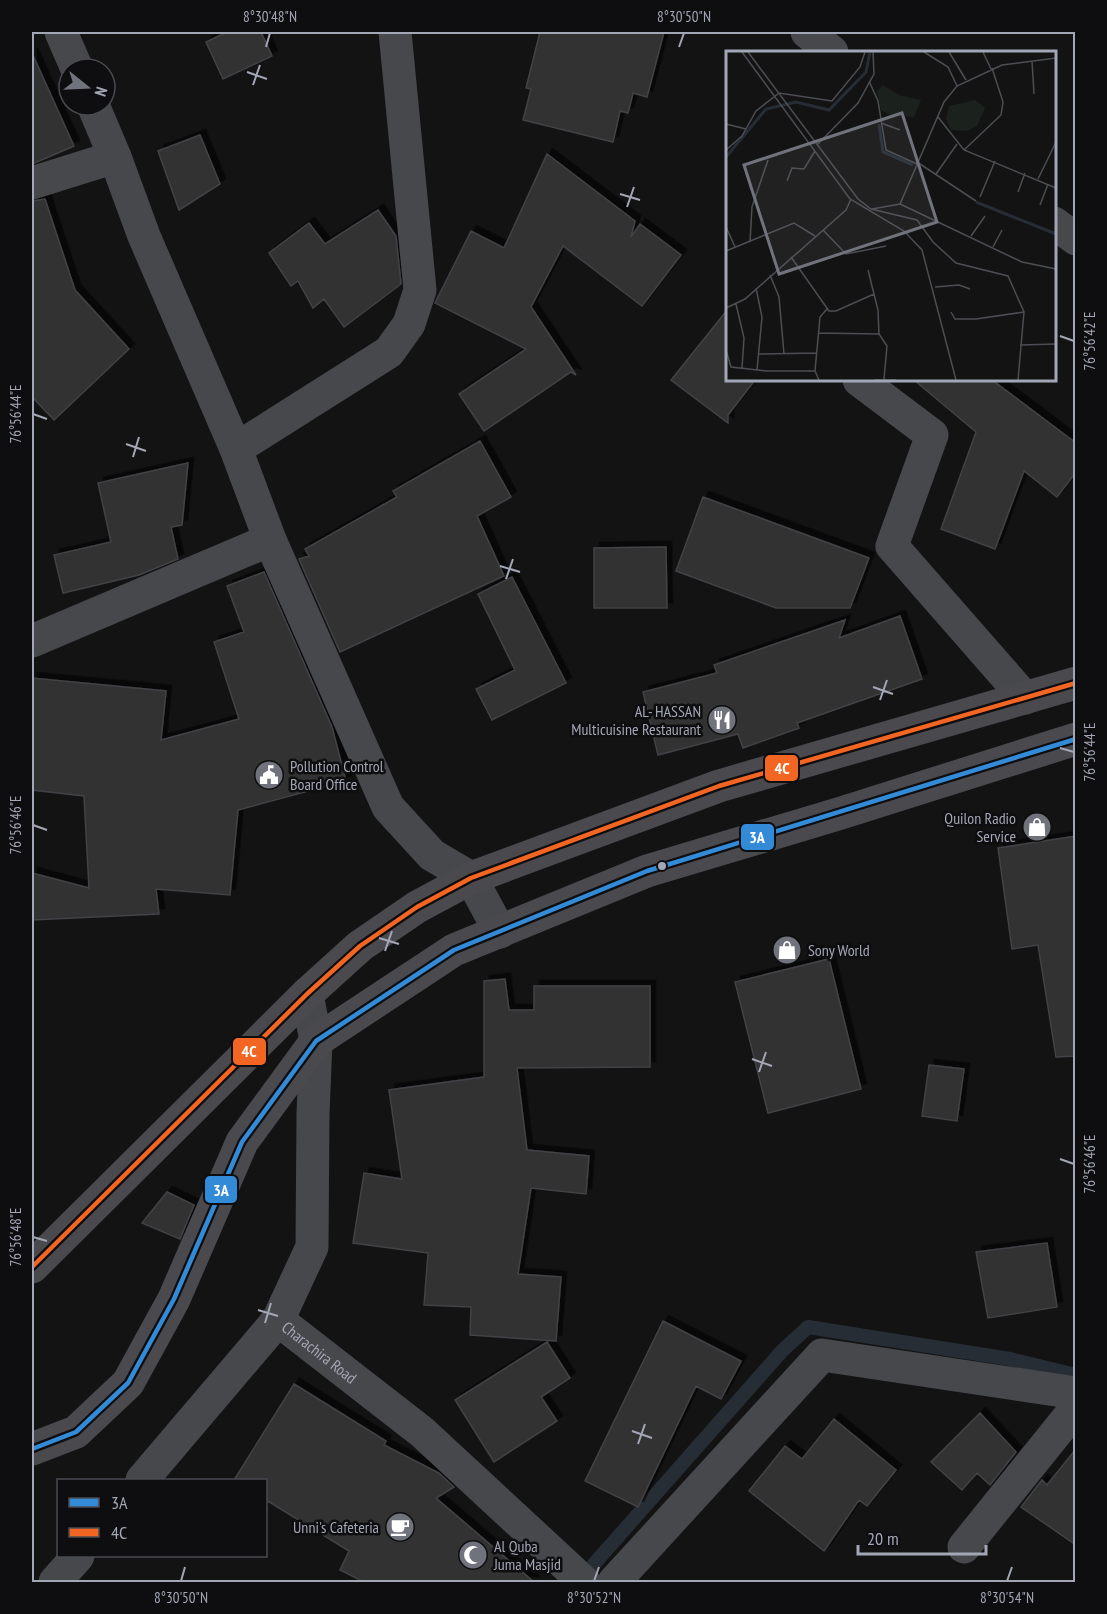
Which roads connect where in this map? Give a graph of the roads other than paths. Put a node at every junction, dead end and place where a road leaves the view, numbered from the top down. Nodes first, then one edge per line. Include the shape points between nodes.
1 (61, 32) edge
2 (395, 32) edge
3 (807, 32) edge
4 (831, 51) edge
5 (72, 57) edge
6 (98, 117) edge
7 (116, 157) junction
8 (32, 183) edge
9 (1056, 225) edge
10 (1076, 239) edge
11 (860, 381) edge
12 (236, 449) junction
13 (270, 540) junction
14 (32, 641) edge
15 (1076, 683) edge
16 (1025, 698) junction
17 (1074, 743) edge
18 (471, 878) junction
19 (500, 932) junction
20 (307, 994) junction
21 (316, 1041) junction
22 (32, 1267) edge
23 (278, 1320) junction
24 (1076, 1393) edge
25 (1076, 1408) edge
26 (32, 1449) edge
27 (143, 1479) edge
28 (964, 1547) dead end
29 (77, 1557) edge
30 (55, 1582) edge
31 (584, 1582) edge
32 (614, 1582) edge

1 - 5 street
2 - 12 street via 420,290 409,324 389,352
3 - 4 street
6 - 7 street
7 - 8 street
7 - 12 street via 144,236
9 - 10 street
11 - 16 street via 932,435 892,546
12 - 13 street
13 - 14 street
13 - 18 street via 388,807 432,855
15 - 16 main road
16 - 18 main road via 719,786
17 - 19 main road via 647,871
18 - 19 street
18 - 20 main road via 417,907 360,946
19 - 21 main road via 454,950
20 - 21 street, Charachira Road
20 - 22 main road
21 - 23 street, Charachira Road via 312,1247
21 - 26 main road via 242,1142 174,1299 128,1383 76,1432
23 - 27 street
23 - 31 street, Charachira Road via 422,1432
24 - 32 street via 822,1355
25 - 28 street
29 - 30 street

